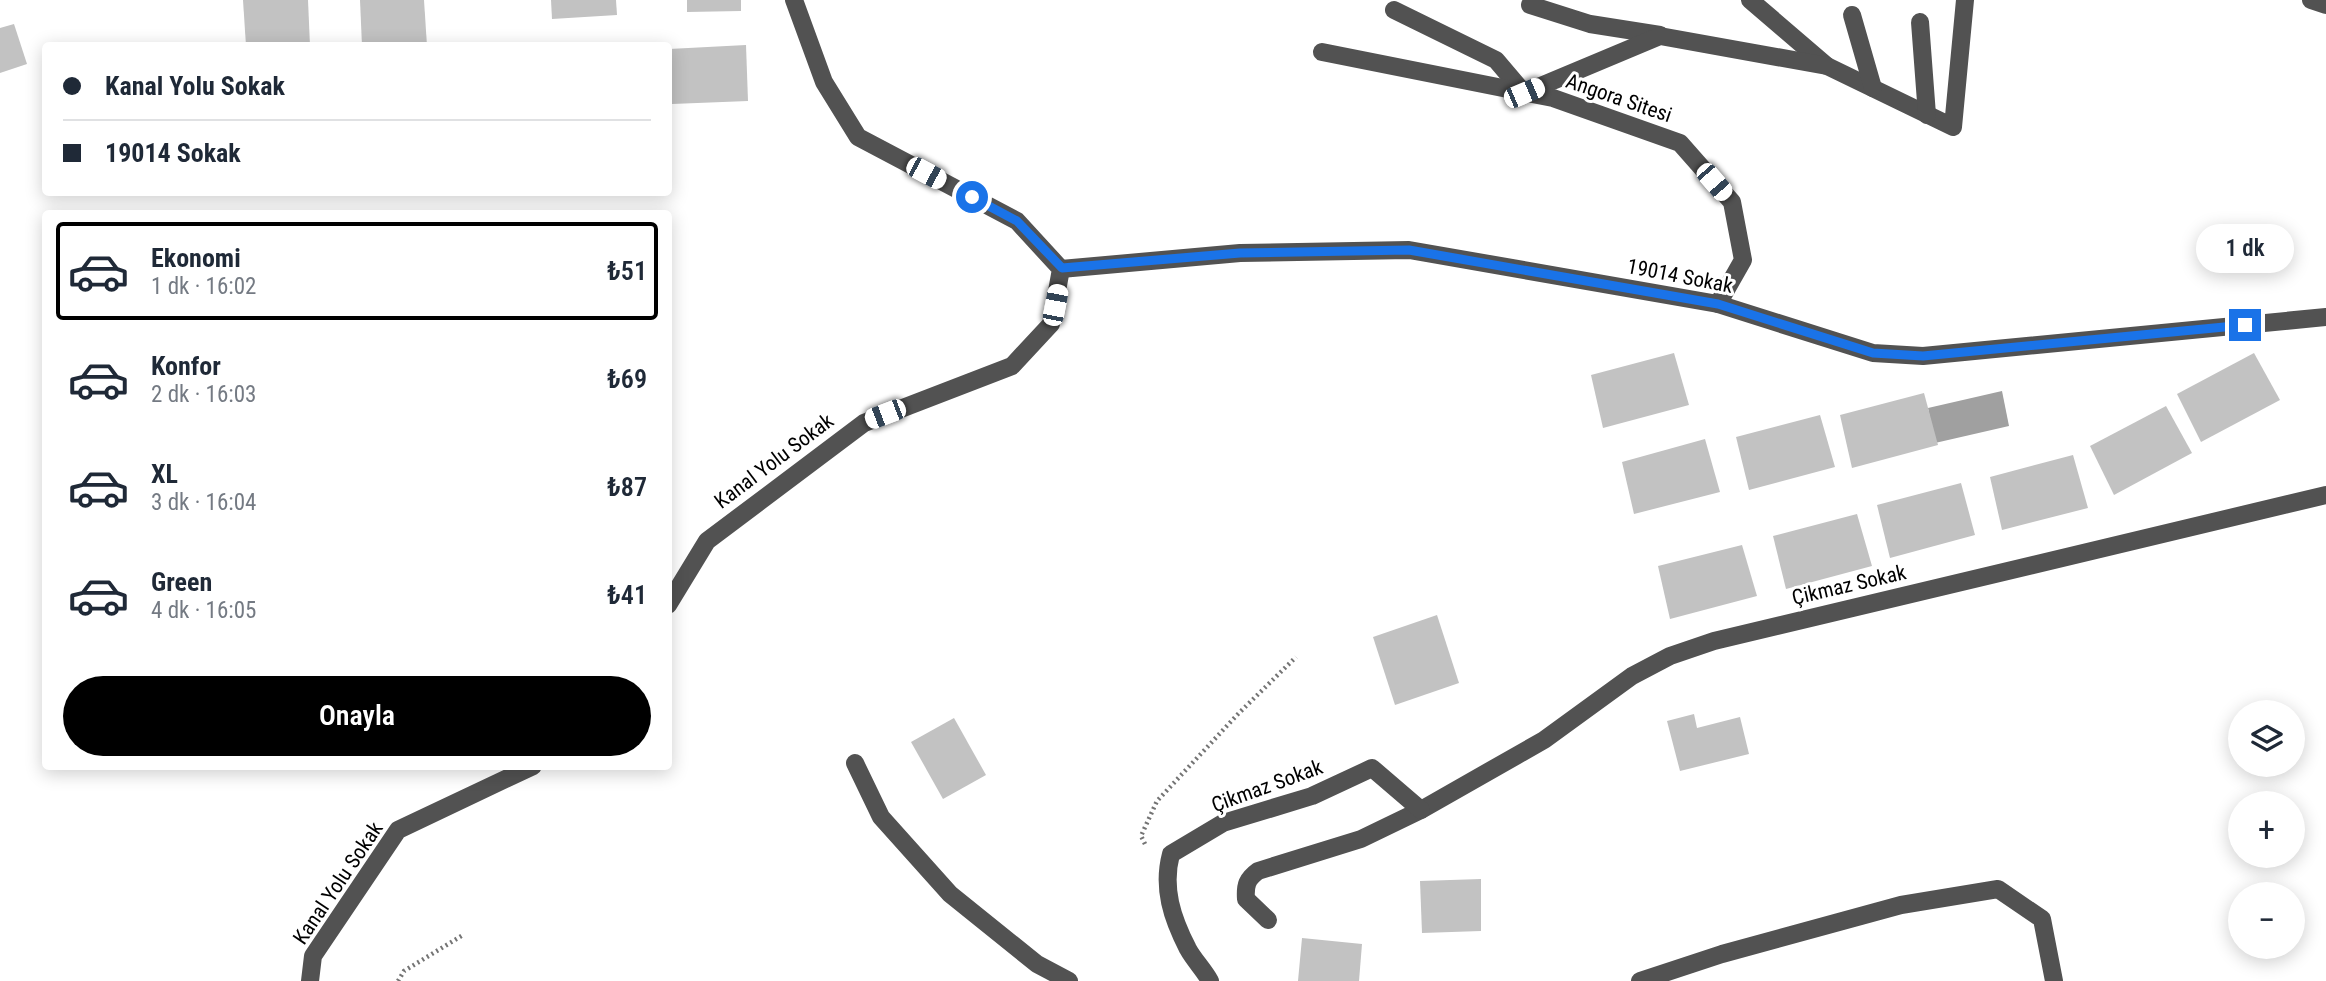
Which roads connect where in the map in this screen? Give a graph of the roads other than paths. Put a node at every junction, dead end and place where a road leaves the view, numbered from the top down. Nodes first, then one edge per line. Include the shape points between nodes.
1 (794, 0) edge
2 (1749, 0) edge
3 (1965, 0) edge
4 (2311, 0) edge
5 (1531, 5) dead end
6 (2326, 5) edge
7 (1394, 10) dead end
8 (1852, 15) dead end
9 (1920, 22) dead end
10 (1660, 36) junction
11 (1322, 52) dead end
12 (1827, 66) junction
13 (1873, 88) junction
14 (1524, 93) junction
15 (1927, 115) junction
16 (1062, 268) junction
17 (1718, 304) junction
18 (2326, 317) edge
19 (2326, 495) edge
20 (672, 598) edge
21 (855, 763) dead end
22 (525, 770) edge
23 (1421, 810) junction
24 (1268, 920) dead end
25 (310, 981) edge
26 (1069, 981) edge
27 (1210, 981) edge
28 (1640, 981) edge
29 (2054, 981) edge

1 - 16 street via 824,82 858,137 1017,221
2 - 12 street
3 - 15 street via 1953,127
4 - 6 street
5 - 10 street via 1590,24
7 - 14 street via 1496,60
8 - 13 street
9 - 15 street
10 - 12 street
10 - 14 street, Angora Sitesi
11 - 14 street, Angora Sitesi
12 - 13 street
13 - 15 street
14 - 17 street, Angora Sitesi via 1553,98 1680,143 1732,202 1743,260
16 - 17 street, 19014 Sokak via 1240,253 1409,250
16 - 20 street, Kanal Yolu Sokak via 1051,324 1012,366 864,423 707,541
17 - 18 street, 19014 Sokak via 1873,353 1923,356
19 - 23 street, Çikmaz Sokak via 1670,656 1632,676 1491,773
21 - 26 street via 881,817 950,894 1037,964
22 - 25 street, Kanal Yolu Sokak via 398,830 313,956
23 - 24 street, Çikmaz Sokak via 1361,839 1258,871 1245,887 1247,899
23 - 27 street, Çikmaz Sokak via 1372,768 1311,796 1223,823 1171,854 1165,876 1169,904 1189,950
28 - 29 street via 1901,905 1998,889 2042,919

